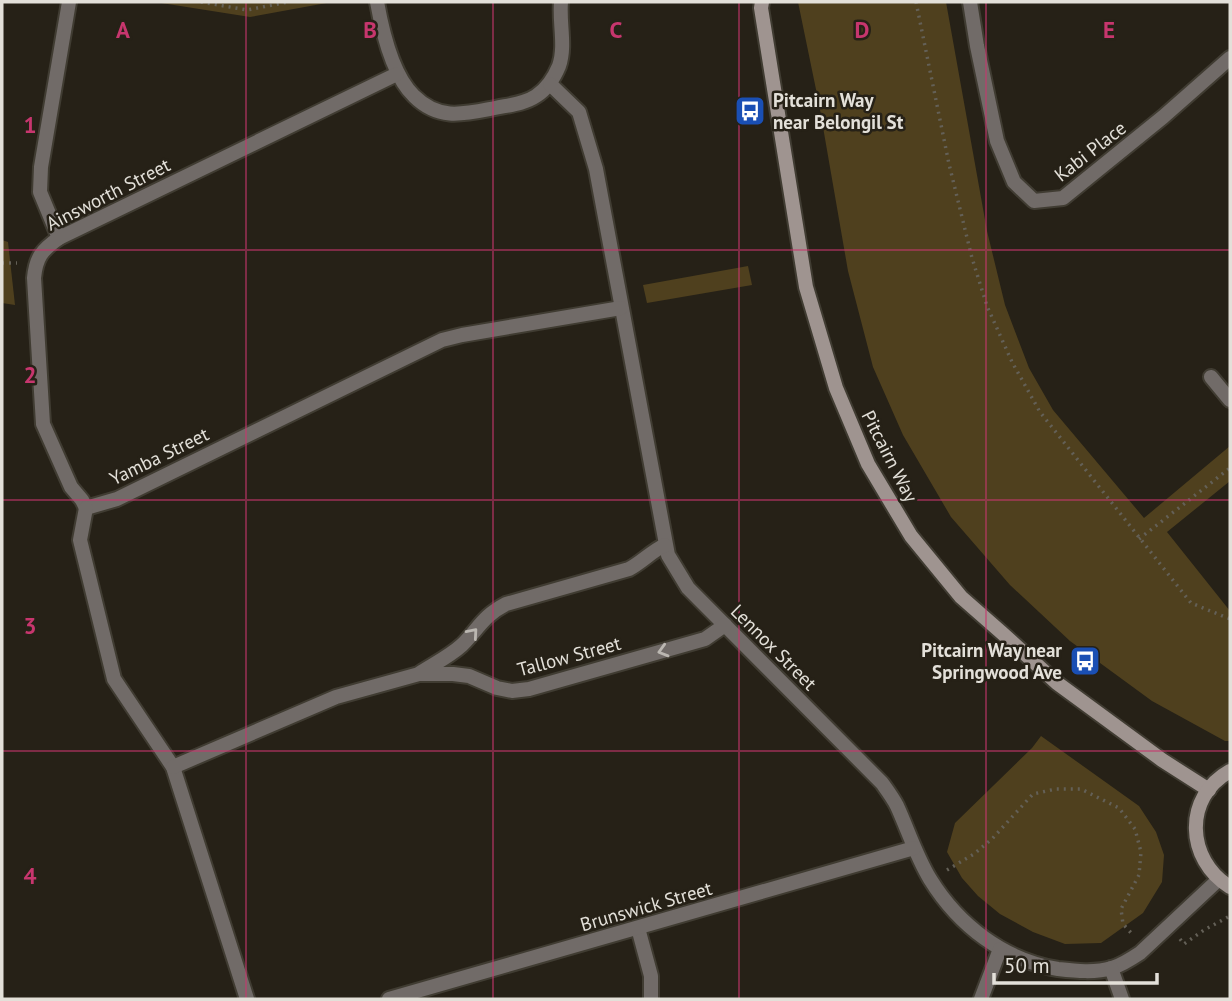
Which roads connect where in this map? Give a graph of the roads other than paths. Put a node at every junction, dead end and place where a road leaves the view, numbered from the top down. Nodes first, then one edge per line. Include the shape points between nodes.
1 (69, 2) edge
2 (377, 2) edge
3 (561, 2) edge
4 (970, 2) edge
5 (760, 4) edge
6 (1230, 58) edge
7 (397, 74) junction
8 (550, 84) junction
9 (59, 238) junction
10 (621, 308) junction
11 (1211, 377) dead end
12 (1230, 400) edge
13 (86, 508) junction
14 (665, 545) junction
15 (725, 625) junction
16 (419, 674) junction
17 (173, 766) junction
18 (1230, 771) edge
19 (1209, 790) junction
20 (914, 848) junction
21 (1224, 883) edge
22 (638, 928) junction
23 (999, 949) junction
24 (1111, 968) junction
25 (247, 999) edge
26 (389, 999) edge
27 (651, 999) edge
28 (981, 999) edge
29 (1122, 999) edge

1 - 9 street via 40,167 40,192
2 - 7 street
3 - 8 street via 562,50
4 - 6 street, Kabi Place via 997,141 1014,182 1034,201 1063,198
5 - 19 main road, Pitcairn Way via 806,287 836,388 868,464 911,536 961,597 1057,683
7 - 8 street via 421,103 448,114 520,103
7 - 9 street, Ainsworth Street
8 - 10 street, Lennox Street via 579,112 596,169
9 - 13 street, Ainsworth Street via 35,262 41,408 48,439
10 - 13 street, Yamba Street via 442,340 117,499
10 - 14 street, Lennox Street
11 - 12 street
13 - 17 street via 80,540 114,679
14 - 15 street, Lennox Street via 688,588
16 -> 14 street, Tallow Street via 460,647 484,619 506,604 629,569
15 -> 16 street, Tallow Street via 705,639 529,690 497,688 469,676
15 - 20 street, Lennox Street via 882,783 896,803
16 - 17 street, Tallow Street via 336,697
17 - 25 street
18 - 19 main road
19 - 21 main road via 1195,824 1196,843 1204,862
20 - 22 street, Brunswick Street
20 - 23 street, Lennox Street via 951,909
21 - 24 street, Lennox Street via 1140,953
22 - 26 street, Brunswick Street
22 - 27 street via 651,976
23 - 24 street, Lennox Street via 1046,967
23 - 28 street
24 - 29 street

